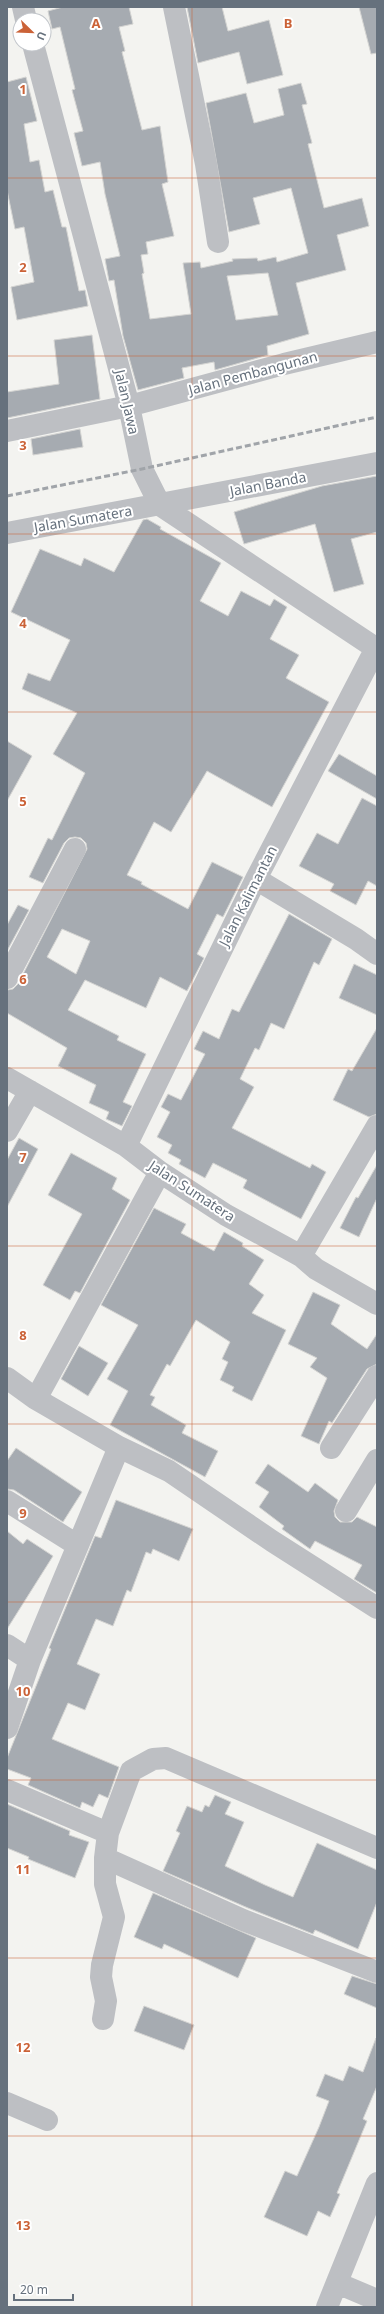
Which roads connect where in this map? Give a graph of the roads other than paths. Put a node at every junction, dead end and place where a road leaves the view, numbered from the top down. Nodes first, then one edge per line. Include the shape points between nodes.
1 (174, 7) edge
2 (35, 52) edge
3 (218, 242) dead end
4 (377, 342) edge
5 (129, 406) junction
6 (7, 431) edge
7 (377, 463) edge
8 (160, 505) junction
9 (7, 533) edge
10 (377, 648) edge
11 (75, 849) dead end
12 (256, 879) junction
13 (377, 954) edge
14 (7, 978) edge
15 (7, 1078) edge
16 (30, 1091) junction
17 (377, 1126) edge
18 (7, 1131) edge
19 (126, 1146) junction
20 (160, 1172) junction
21 (301, 1256) junction
22 (377, 1304) edge
23 (377, 1376) edge
24 (7, 1378) edge
25 (36, 1399) junction
26 (119, 1447) junction
27 (331, 1448) dead end
28 (377, 1460) edge
29 (7, 1501) edge
30 (346, 1511) dead end
31 (77, 1545) junction
32 (377, 1608) edge
33 (7, 1645) edge
34 (30, 1660) junction
35 (7, 1728) edge
36 (7, 1790) edge
37 (108, 1833) junction
38 (377, 1848) edge
39 (105, 1858) junction
40 (377, 1972) edge
41 (102, 2019) dead end
42 (7, 2103) edge
43 (47, 2120) dead end
44 (377, 2183) edge
45 (336, 2283) junction
46 (377, 2300) edge
47 (327, 2307) edge

1 - 3 street via 206,164
2 - 5 street, Jalan Jawa
4 - 5 street, Jalan Pembangunan
5 - 6 street, Jalan Pembangunan
5 - 8 street, Jalan Jawa via 142,470
7 - 8 street, Jalan Banda
8 - 9 street, Jalan Sumatera
8 - 10 street, Jalan Jawa
10 - 12 street, Jalan Kalimantan
11 - 14 street
12 - 13 street
12 - 19 street, Jalan Kalimantan
15 - 16 street, Jalan Sumatera
16 - 18 street
16 - 19 street, Jalan Sumatera
17 - 21 street
19 - 20 street, Jalan Sumatera
20 - 21 street, Jalan Sumatera via 226,1215
20 - 25 street
21 - 22 street, Jalan Sumatera via 316,1269
23 - 27 street
24 - 25 street
25 - 26 street
26 - 31 street
26 - 32 street via 169,1471
28 - 30 street
29 - 31 street
31 - 34 street
33 - 34 street
34 - 35 street
36 - 37 street
37 - 38 street via 132,1771 153,1759 166,1758
37 - 39 street
39 - 40 street via 243,1920
39 - 41 street via 106,1884 114,1917 102,1965 101,1977 106,2001
42 - 43 street
44 - 45 street
45 - 46 street
45 - 47 street

